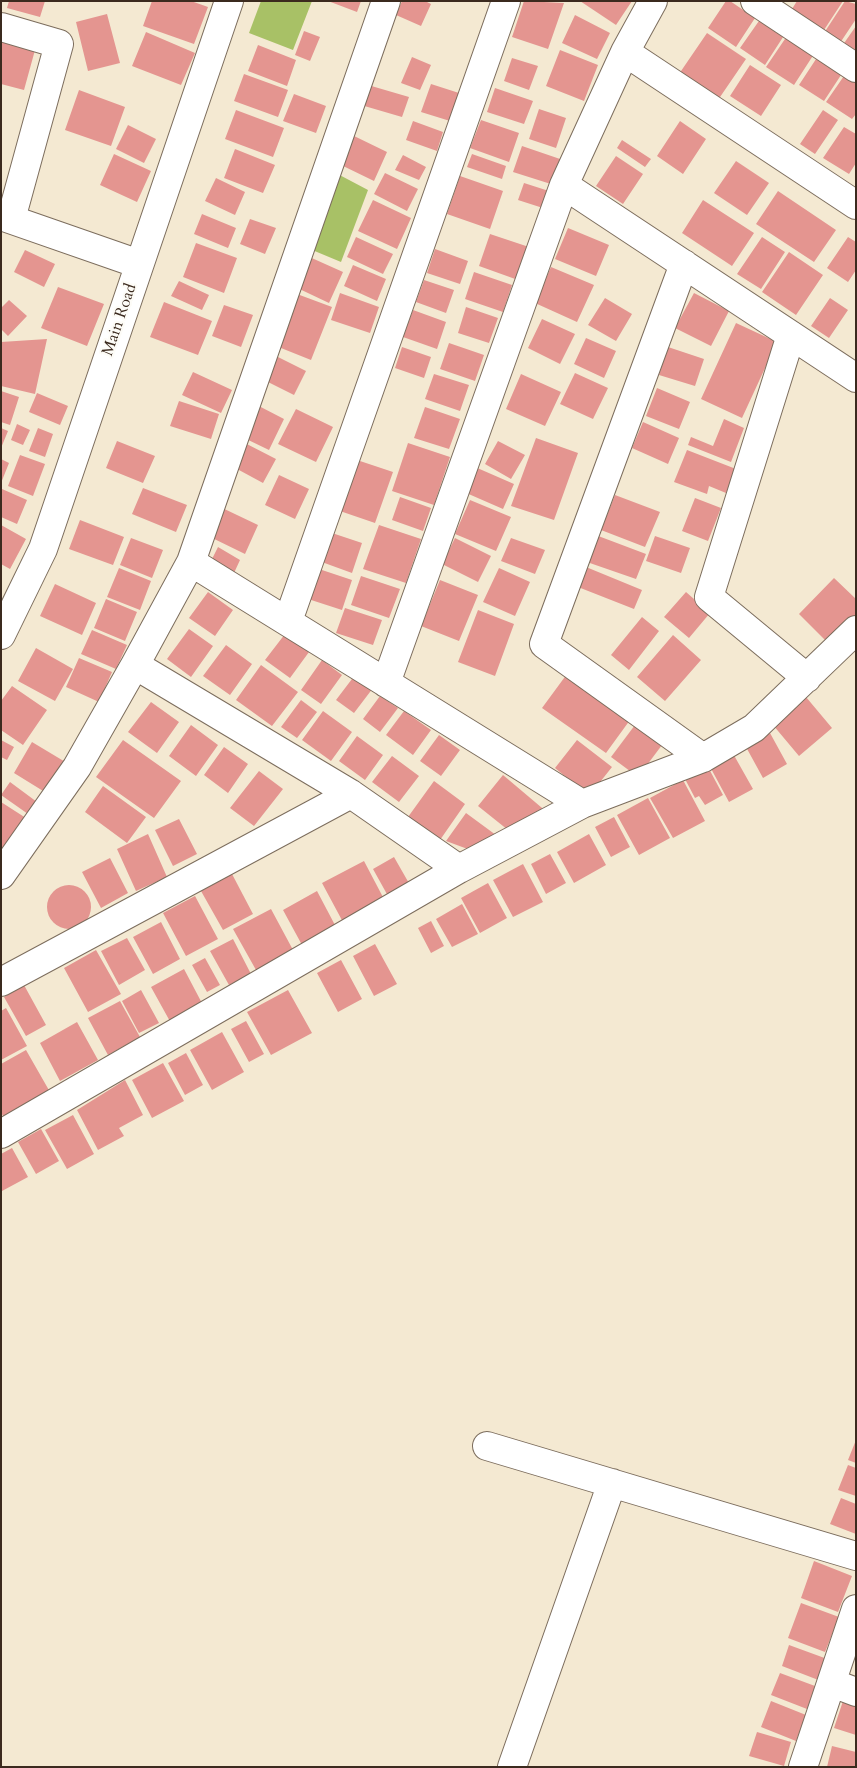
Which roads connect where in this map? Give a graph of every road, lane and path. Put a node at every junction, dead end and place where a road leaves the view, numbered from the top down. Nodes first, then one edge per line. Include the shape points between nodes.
1 (229, 1) edge
2 (386, 1) edge
3 (506, 1) edge
4 (653, 1) edge
5 (755, 1) edge
6 (1, 27) edge
7 (625, 52) junction
8 (856, 68) edge
9 (564, 185) junction
10 (856, 205) edge
11 (6, 218) edge
12 (138, 264) junction
13 (684, 264) junction
14 (791, 335) junction
15 (856, 378) edge
16 (191, 562) junction
17 (288, 621) junction
18 (856, 630) edge
19 (1, 635) edge
20 (135, 665) junction
21 (807, 678) junction
22 (386, 683) junction
23 (703, 758) junction
24 (351, 794) junction
25 (582, 804) junction
26 (459, 869) junction
27 (1, 876) edge
28 (1, 982) edge
29 (1, 1134) edge
30 (487, 1446) dead end
31 (612, 1483) junction
32 (856, 1556) edge
33 (856, 1609) edge
34 (844, 1687) edge
35 (512, 1767) edge
36 (803, 1767) edge

1 - 12 street, Main Road
2 - 16 street
3 - 17 street
4 - 7 street
5 - 8 street
6 - 11 street via 60,44
7 - 9 street
7 - 10 street
9 - 13 street
9 - 22 street
11 - 12 street
12 - 19 street, Main Road via 43,549
13 - 14 street
13 - 23 street via 544,644
14 - 15 street
14 - 21 street via 709,597
16 - 17 street
16 - 20 street
17 - 22 street
18 - 21 street
20 - 24 street
20 - 27 street via 76,767
21 - 23 street via 754,728
22 - 25 street
23 - 25 street
24 - 26 street
24 - 28 street
25 - 26 street
26 - 29 street
30 - 31 street
31 - 32 street
31 - 35 street
33 - 34 street
34 - 36 street

